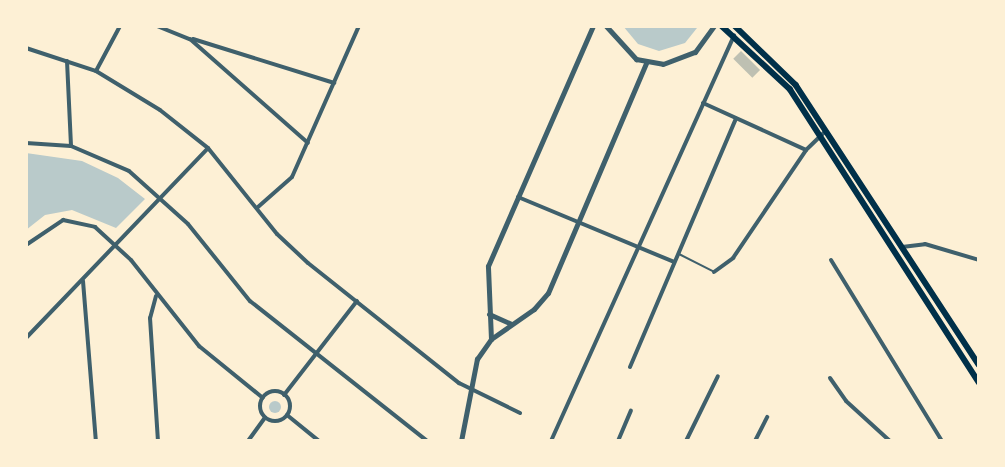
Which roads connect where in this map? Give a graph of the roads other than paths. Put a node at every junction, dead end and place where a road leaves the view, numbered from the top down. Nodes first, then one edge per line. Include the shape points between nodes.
1 (120, 26) edge
2 (157, 26) edge
3 (359, 26) edge
4 (593, 26) edge
5 (606, 26) edge
6 (722, 26) edge
7 (735, 26) edge
8 (712, 28) edge
9 (734, 36) junction
10 (190, 38) junction
11 (26, 48) edge
12 (67, 61) junction
13 (646, 63) junction
14 (96, 72) junction
15 (334, 84) junction
16 (703, 103) junction
17 (736, 119) junction
18 (826, 130) junction
19 (820, 136) junction
20 (308, 143) junction
21 (26, 144) edge
22 (71, 146) junction
23 (208, 148) junction
24 (806, 150) junction
25 (162, 198) junction
26 (518, 198) junction
27 (258, 207) junction
28 (579, 223) junction
29 (26, 245) edge
30 (117, 245) junction
31 (902, 247) junction
32 (639, 248) junction
33 (678, 253) junction
34 (832, 260) dead end
35 (979, 260) edge
36 (674, 262) junction
37 (714, 272) joint
38 (83, 281) junction
39 (156, 296) junction
40 (357, 301) junction
41 (489, 314) junction
42 (511, 324) junction
43 (26, 338) edge
44 (491, 339) junction
45 (315, 353) junction
46 (979, 365) edge
47 (630, 367) dead end
48 (26, 370) edge
49 (718, 376) dead end
50 (830, 378) dead end
51 (979, 382) edge
52 (470, 389) junction
53 (284, 395) junction
54 (263, 398) junction
55 (631, 411) dead end
56 (520, 413) dead end
57 (287, 415) junction
58 (767, 417) dead end
59 (266, 418) junction
60 (26, 425) edge
61 (96, 441) edge
62 (158, 441) edge
63 (248, 441) edge
64 (319, 441) edge
65 (427, 441) edge
66 (461, 441) edge
67 (551, 441) edge
68 (618, 441) edge
69 (686, 441) edge
70 (755, 441) edge
71 (890, 441) edge
72 (942, 441) edge

1 - 14 street
2 - 10 street
3 - 15 street
4 - 26 street
5 - 13 street via 629,52
6 - 9 main road
7 - 18 main road via 780,64
8 - 13 street via 695,52 682,59
9 - 16 street
9 - 19 main road via 774,70
10 - 15 street
10 - 20 street
11 - 12 street
12 - 14 street
12 - 22 street
13 - 28 street
14 - 23 street via 160,110
15 - 20 street
16 - 17 street
16 - 32 street
17 - 24 street
17 - 33 street
18 - 19 street
18 - 31 main road
19 - 24 street
19 - 51 main road
20 - 27 street via 287,184
21 - 22 street
22 - 25 street via 129,171
23 - 25 street
23 - 27 street
24 - 37 street via 733,258
25 - 30 street
25 - 45 street via 188,224 231,283
26 - 28 street
26 - 41 street via 488,266
27 - 40 street via 288,246
28 - 32 street
28 - 42 street via 548,293
29 - 30 street via 48,226 72,220 94,227
30 - 38 street
30 - 39 street
31 - 35 street via 924,244
31 - 46 main road
32 - 36 street
32 - 67 street
33 - 36 street
33 - 37 lane
34 - 72 street
36 - 47 street
38 - 43 street
38 - 61 street
39 - 54 street via 199,346
39 - 62 street via 150,318
40 - 45 street
40 - 52 street
41 - 42 street
41 - 44 street
42 - 44 street
44 - 52 street via 477,359
45 - 53 street
45 - 65 street
48 - 60 street
49 - 69 street
50 - 71 street via 846,401
52 - 56 street
52 - 66 street
53 - 54 street via 273,392
53 - 57 street via 290,405
54 - 59 street via 260,408
55 - 68 street
57 - 59 street via 278,421
57 - 64 street
58 - 70 street
59 - 63 street

